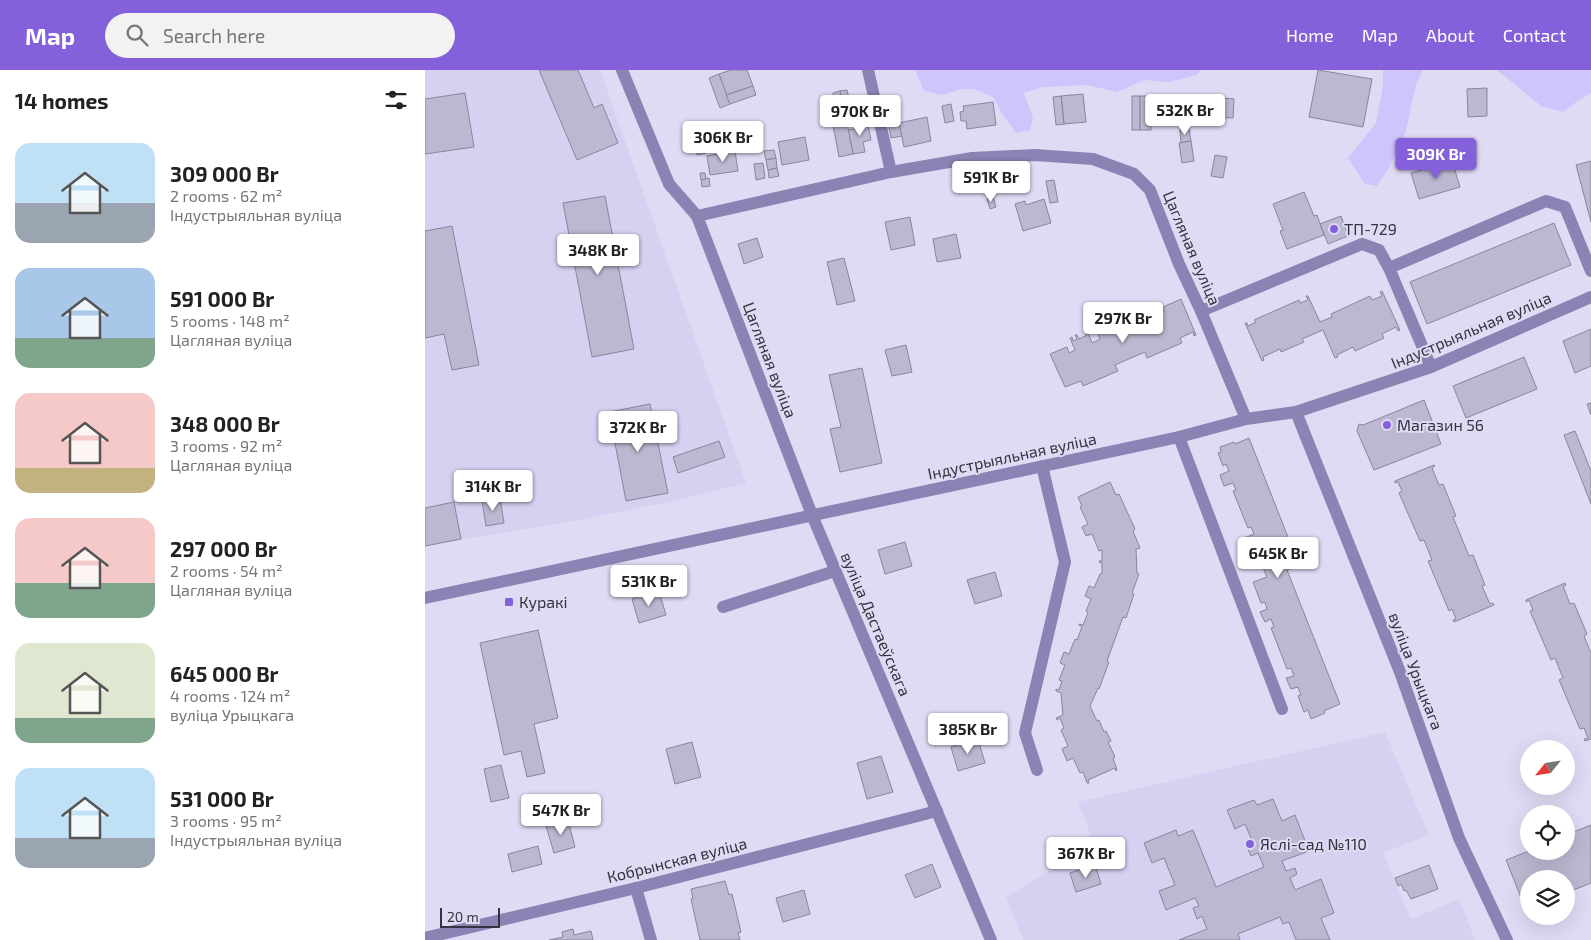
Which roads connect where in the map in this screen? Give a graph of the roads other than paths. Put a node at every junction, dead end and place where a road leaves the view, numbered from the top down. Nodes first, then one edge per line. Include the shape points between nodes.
1 (622, 70) edge
2 (868, 70) edge
3 (891, 172) junction
4 (697, 216) junction
5 (1389, 268) junction
6 (1591, 271) edge
7 (1591, 297) edge
8 (1201, 311) junction
9 (1431, 368) junction
10 (1296, 412) junction
11 (1246, 419) junction
12 (1179, 438) junction
13 (1042, 466) junction
14 (812, 515) junction
15 (835, 571) junction
16 (425, 598) edge
17 (723, 608) dead end
18 (1282, 709) dead end
19 (1037, 770) dead end
20 (937, 811) junction
21 (636, 888) junction
22 (425, 938) edge
23 (651, 940) edge
24 (991, 940) edge
25 (1507, 940) edge

1 - 4 street, Цагляная вуліца via 669,184
2 - 3 street
3 - 4 street, Цагляная вуліца
3 - 8 street, Цагляная вуліца via 972,158 1035,155 1093,159 1134,174 1150,190
4 - 14 street, Цагляная вуліца
5 - 6 street via 1546,200 1565,207
5 - 8 street via 1379,250 1362,244
5 - 9 street
7 - 9 street, Індустрыяльная вуліца
8 - 11 street, Цагляная вуліца
9 - 10 street, Індустрыяльная вуліца
10 - 11 street, Індустрыяльная вуліца
10 - 25 street, вуліца Урыцкага via 1400,672 1459,838
11 - 12 street, Індустрыяльная вуліца
12 - 13 street, Індустрыяльная вуліца
12 - 18 street
13 - 14 street, Індустрыяльная вуліца
13 - 19 street via 1065,562 1025,733
14 - 15 street, вуліца Дастаеўскага
14 - 16 street, Індустрыяльная вуліца
15 - 17 street
15 - 20 street, вуліца Дастаеўскага
20 - 21 street, Кобрынская вуліца
20 - 24 street, вуліца Дастаеўскага
21 - 22 street, Кобрынская вуліца
21 - 23 street

